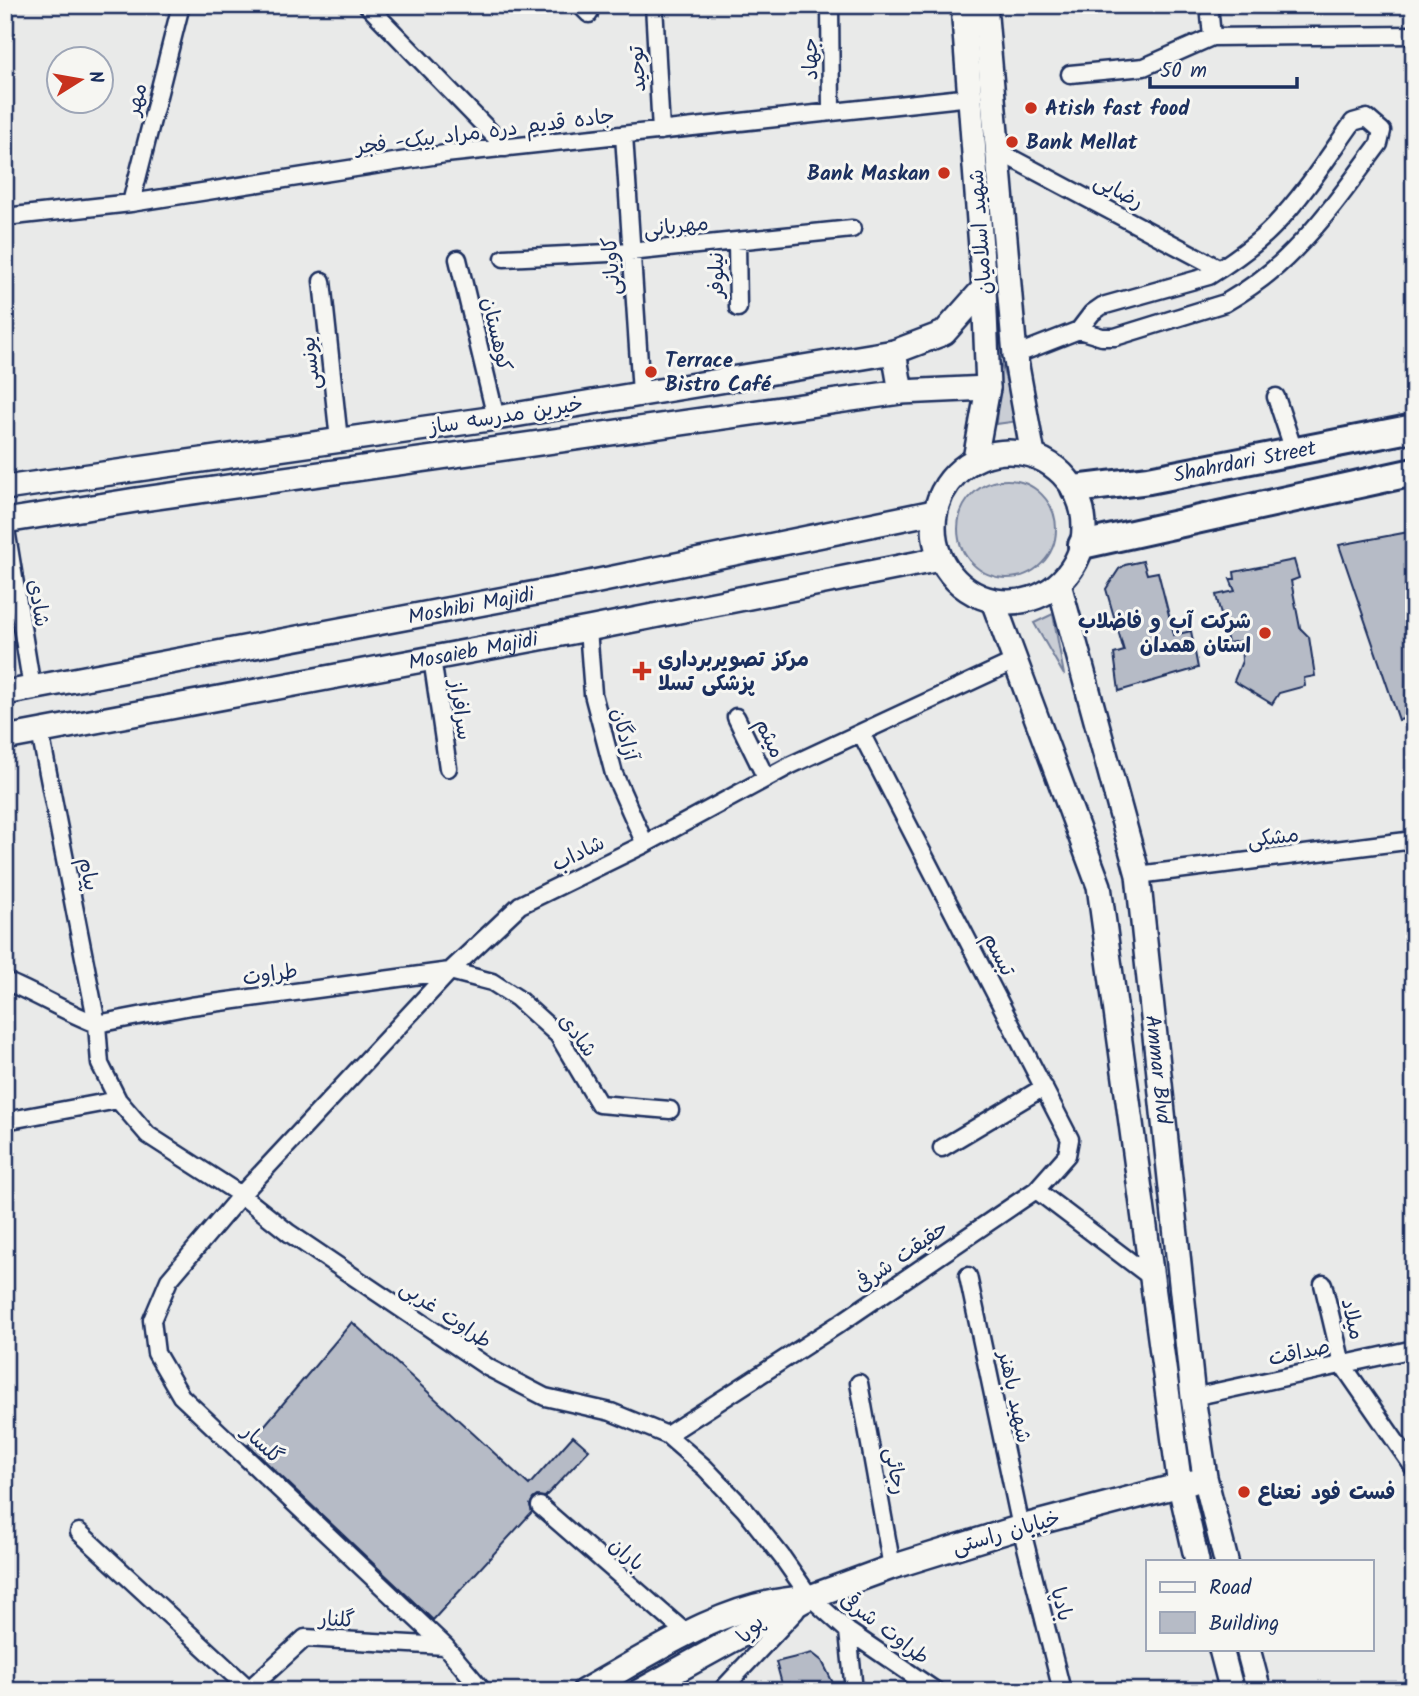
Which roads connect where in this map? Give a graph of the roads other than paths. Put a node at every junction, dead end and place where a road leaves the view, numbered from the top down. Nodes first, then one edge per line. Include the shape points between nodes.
1 (181, 5) edge
2 (392, 5) edge
3 (654, 5) edge
4 (830, 5) edge
5 (963, 5) edge
6 (985, 5) edge
7 (1209, 5) edge
8 (373, 11) edge
9 (1414, 35) edge
10 (1212, 37) junction
11 (1070, 74) dead end
12 (971, 97) junction
13 (831, 112) junction
14 (662, 131) junction
15 (624, 135) junction
16 (506, 148) junction
17 (998, 151) junction
18 (131, 203) junction
19 (5, 217) edge
20 (852, 229) dead end
21 (737, 241) junction
22 (631, 252) junction
23 (503, 258) dead end
24 (458, 259) dead end
25 (1220, 269) junction
26 (322, 281) dead end
27 (984, 288) junction
28 (737, 308) dead end
29 (1079, 330) junction
30 (894, 352) junction
31 (1015, 355) junction
32 (988, 388) junction
33 (901, 392) junction
34 (641, 393) junction
35 (1276, 397) dead end
36 (496, 418) junction
37 (1414, 428) edge
38 (339, 440) junction
39 (1294, 451) junction
40 (1033, 455) junction
41 (975, 459) junction
42 (1414, 472) edge
43 (5, 488) edge
44 (1075, 489) junction
45 (934, 512) junction
46 (5, 522) edge
47 (1082, 545) junction
48 (940, 559) junction
49 (1059, 584) junction
50 (993, 601) junction
51 (588, 629) junction
52 (432, 658) junction
53 (1015, 661) junction
54 (32, 688) junction
55 (5, 693) edge
56 (736, 717) dead end
57 (40, 732) junction
58 (861, 733) junction
59 (5, 738) edge
60 (448, 768) dead end
61 (766, 778) junction
62 (1414, 840) edge
63 (645, 844) junction
64 (1138, 875) junction
65 (450, 971) junction
66 (5, 981) edge
67 (97, 1024) junction
68 (1044, 1087) junction
69 (118, 1100) junction
70 (670, 1110) dead end
71 (5, 1121) edge
72 (942, 1148) dead end
73 (1036, 1190) junction
74 (241, 1195) junction
75 (968, 1276) dead end
76 (1152, 1278) junction
77 (1323, 1284) dead end
78 (1414, 1349) edge
79 (1342, 1364) junction
80 (859, 1383) dead end
81 (1193, 1396) junction
82 (667, 1435) junction
83 (1414, 1468) edge
84 (1205, 1477) junction
85 (1181, 1486) junction
86 (540, 1506) dead end
87 (1021, 1527) junction
88 (79, 1532) dead end
89 (1197, 1560) edge
90 (1226, 1560) edge
91 (892, 1567) junction
92 (810, 1597) junction
93 (848, 1632) junction
94 (687, 1634) junction
95 (445, 1646) junction
96 (1221, 1650) edge
97 (1248, 1650) edge
98 (248, 1690) edge
99 (483, 1691) edge
100 (584, 1691) edge
101 (640, 1691) edge
102 (721, 1691) edge
103 (854, 1691) edge
104 (936, 1691) edge
105 (1062, 1691) edge
106 (1232, 1691) edge
107 (1259, 1691) edge

1 - 18 street, مهر
2 - 8 street
3 - 14 street, توحید
4 - 13 street, جهاد
5 - 12 main road, شهید اسلامیان
6 - 17 main road, شهید اسلامیان
7 - 10 street
8 - 16 street
9 - 10 street
10 - 11 street via 1144,67
12 - 13 street, جاده قدیم دره مراد بیک- فجر
12 - 27 main road, شهید اسلامیان
13 - 14 street, جاده قدیم دره مراد بیک- فجر
14 - 15 street, جاده قدیم دره مراد بیک- فجر
15 - 16 street, جاده قدیم دره مراد بیک- فجر
15 - 22 street, کاویانی
16 - 18 street, جاده قدیم دره مراد بیک- فجر
17 - 25 street, رضایی
17 - 31 main road, شهید اسلامیان
18 - 19 street, جاده قدیم دره مراد بیک- فجر
20 - 21 street, مهربانی
21 - 22 street, مهربانی
21 - 28 street, نیلوفر
22 - 23 street, مهربانی
22 - 34 street, کاویانی
24 - 36 street, کوهستان
25 - 29 street via 1101,306
25 - 29 street via 1286,213 1353,122 1367,118 1382,131 1379,144 1315,228 1292,253 1238,295 1115,337
26 - 38 street, یونسی
27 - 30 main road, خیرین مدرسه ساز via 944,333
27 - 32 main road, شهید اسلامیان
29 - 31 street
30 - 33 main road
30 - 34 main road, خیرین مدرسه ساز
31 - 40 main road, شهید اسلامیان
32 - 33 main road, خیرین مدرسه ساز
32 - 41 main road, شهید اسلامیان
33 - 46 main road, خیرین مدرسه ساز
34 - 36 main road, خیرین مدرسه ساز
35 - 39 street
36 - 38 main road, خیرین مدرسه ساز
37 - 39 main road, Shahrdari Street
38 - 43 main road, خیرین مدرسه ساز
39 - 44 main road, Shahrdari Street via 1149,480
40 - 41 main road via 993,452
40 - 44 main road via 1057,468
41 - 45 main road via 956,472 942,490
42 - 47 main road
44 - 47 main road via 1082,507
45 - 48 main road via 933,536
45 - 54 main road, Moshibi Majidi via 579,585
46 - 54 street, شادی
47 - 49 main road via 1074,566
48 - 50 main road via 971,593
48 - 51 main road, Mosaieb Majidi
49 - 50 main road via 1028,600
49 - 64 main road, Ammar Blvd
50 - 53 main road, Ammar Blvd
51 - 52 main road, Mosaieb Majidi
51 - 63 street, آزادگان via 593,694 614,774
52 - 57 main road, Mosaieb Majidi
52 - 60 street, سرافراز
53 - 58 street, شاداب
53 - 76 main road, Ammar Blvd via 1099,886
54 - 55 main road, Moshibi Majidi
56 - 61 street, میثم
57 - 59 main road, Mosaieb Majidi
57 - 67 street, پیام
58 - 61 street, شاداب
58 - 68 street, تبسم
61 - 63 street, شاداب
62 - 64 street, مشکی
63 - 65 street, شاداب via 520,905
64 - 81 main road, Ammar Blvd
65 - 67 street, طراوت via 191,1006
65 - 70 street, شادی via 492,982 517,998 558,1035 600,1104
65 - 74 street, شاداب
66 - 67 street
67 - 69 street, طراوت غربی via 100,1064
68 - 72 street
68 - 73 street, تبسم via 1070,1139 1067,1155
69 - 71 street
69 - 74 street, طراوت غربی via 148,1135
73 - 76 street
73 - 82 street, حقیقت شرفی
74 - 82 street, طراوت غربی via 289,1233 489,1368 545,1397 611,1412
74 - 95 street, گلسار via 169,1280 152,1320 156,1353 181,1396
75 - 87 street, شهید باهنر
76 - 85 main road, Ammar Blvd
77 - 79 street, میلاد
78 - 79 street, صداقت
79 - 81 street, صداقت
79 - 83 street
80 - 91 street, رجائی
81 - 84 main road, Ammar Blvd
82 - 92 street, طراوت غربی via 745,1510
84 - 85 main road, خیابان راستی
84 - 90 main road, Ammar Blvd
85 - 87 main road, خیابان راستی
85 - 89 main road, Ammar Blvd
86 - 94 street, باران
87 - 91 main road, خیابان راستی
87 - 105 street, بادپا
88 - 98 street
91 - 92 main road, خیابان راستی
92 - 93 street, طراوت شرقی
92 - 94 main road via 751,1607
92 - 101 main road
92 - 102 street, پویا
93 - 103 street
93 - 104 street, طراوت شرقی
94 - 100 main road
95 - 98 street, گلنار via 305,1638
95 - 99 street, گلسار
96 - 106 main road
97 - 107 main road

